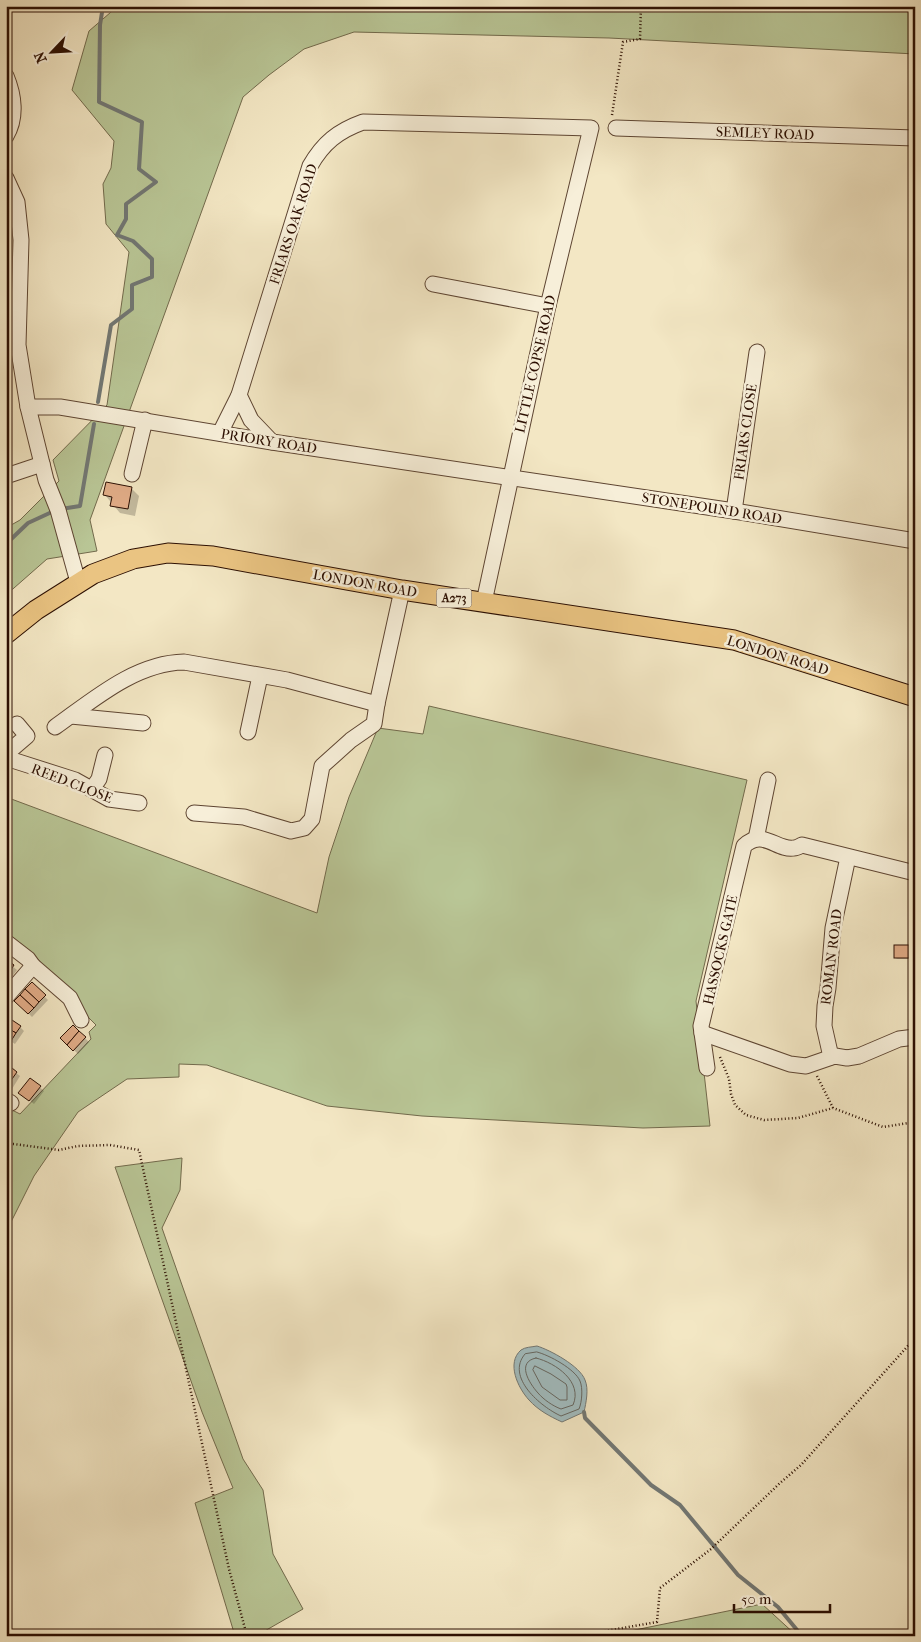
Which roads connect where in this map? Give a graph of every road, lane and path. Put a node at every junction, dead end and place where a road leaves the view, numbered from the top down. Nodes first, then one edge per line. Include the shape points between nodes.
1 (641, 6) edge
2 (6, 76) edge
3 (591, 128) junction
4 (616, 128) dead end
5 (6, 136) edge
6 (915, 138) edge
7 (6, 178) edge
8 (433, 284) dead end
9 (548, 306) junction
10 (757, 352) dead end
11 (239, 395) junction
12 (28, 407) junction
13 (144, 420) junction
14 (220, 433) junction
15 (272, 442) junction
16 (42, 464) junction
17 (132, 474) dead end
18 (6, 476) edge
19 (510, 477) junction
20 (734, 511) junction
21 (915, 541) edge
22 (78, 582) junction
23 (402, 590) junction
24 (484, 602) junction
25 (6, 634) edge
26 (260, 676) junction
27 (915, 698) edge
28 (377, 704) junction
29 (71, 716) junction
30 (17, 724) dead end
31 (143, 724) dead end
32 (55, 727) dead end
33 (248, 732) dead end
34 (6, 754) edge
35 (105, 755) dead end
36 (6, 758) edge
37 (768, 780) dead end
38 (92, 789) junction
39 (140, 803) dead end
40 (194, 813) dead end
41 (756, 839) junction
42 (848, 857) junction
43 (915, 873) edge
44 (6, 942) edge
45 (33, 966) junction
46 (6, 997) edge
47 (81, 1020) dead end
48 (702, 1033) junction
49 (915, 1037) edge
50 (720, 1039) junction
51 (830, 1057) junction
52 (811, 1065) junction
53 (707, 1068) dead end
54 (833, 1108) junction
55 (915, 1122) edge
56 (6, 1143) edge
57 (915, 1338) edge
58 (247, 1636) edge
59 (577, 1636) edge

1 - 3 path via 640,39 623,42 612,115
2 - 5 street via 14,111
3 - 9 street, LITTLE COPSE ROAD
3 - 11 street, FRIARS OAK ROAD via 363,122 332,139 318,151 310,166
4 - 6 street, SEMLEY ROAD
7 - 12 street via 17,202 21,240 18,345
8 - 9 street
9 - 19 street, LITTLE COPSE ROAD
10 - 20 street, FRIARS CLOSE
11 - 14 street, FRIARS OAK ROAD
11 - 15 street via 251,420
12 - 13 street, PRIORY ROAD via 60,406
12 - 16 street
13 - 14 street, PRIORY ROAD
13 - 17 street
14 - 15 street, PRIORY ROAD
15 - 19 street, PRIORY ROAD
16 - 18 street
16 - 22 street
19 - 20 street, STONEPOUND ROAD
19 - 24 street, LITTLE COPSE ROAD
20 - 21 street, STONEPOUND ROAD
22 - 23 main road, LONDON ROAD / A273 via 133,560 168,554 213,556
22 - 25 main road, LONDON ROAD / A273
23 - 24 main road, LONDON ROAD / A273
23 - 28 street
24 - 27 main road, LONDON ROAD / A273 via 734,640
26 - 28 street
26 - 29 street via 168,662 124,680
26 - 33 street
28 - 40 street via 374,724 322,766 312,819 304,828 290,831 244,816
29 - 31 street
29 - 32 street
30 - 34 street via 27,736
35 - 38 street via 99,779
36 - 38 street, REED CLOSE via 75,780
37 - 41 street, HASSOCKS GATE
38 - 39 street, REED CLOSE via 108,799
41 - 42 street via 793,849 802,845
41 - 48 street, HASSOCKS GATE via 744,846 701,1026
42 - 43 street
42 - 51 street, ROMAN ROAD via 833,928 825,1006 824,1026
44 - 45 street via 28,958
45 - 46 street
45 - 47 street via 70,998
48 - 50 street
48 - 53 street, HASSOCKS GATE
49 - 51 street via 899,1038 858,1056
50 - 52 street via 790,1064
50 - 54 path via 720,1058 729,1079 734,1105 746,1115 764,1120 798,1118
51 - 52 street
52 - 54 path
54 - 55 path via 883,1127
56 - 58 path via 59,1150 110,1145 139,1150 229,1569
57 - 59 path via 801,1465 711,1549 660,1588 656,1622

